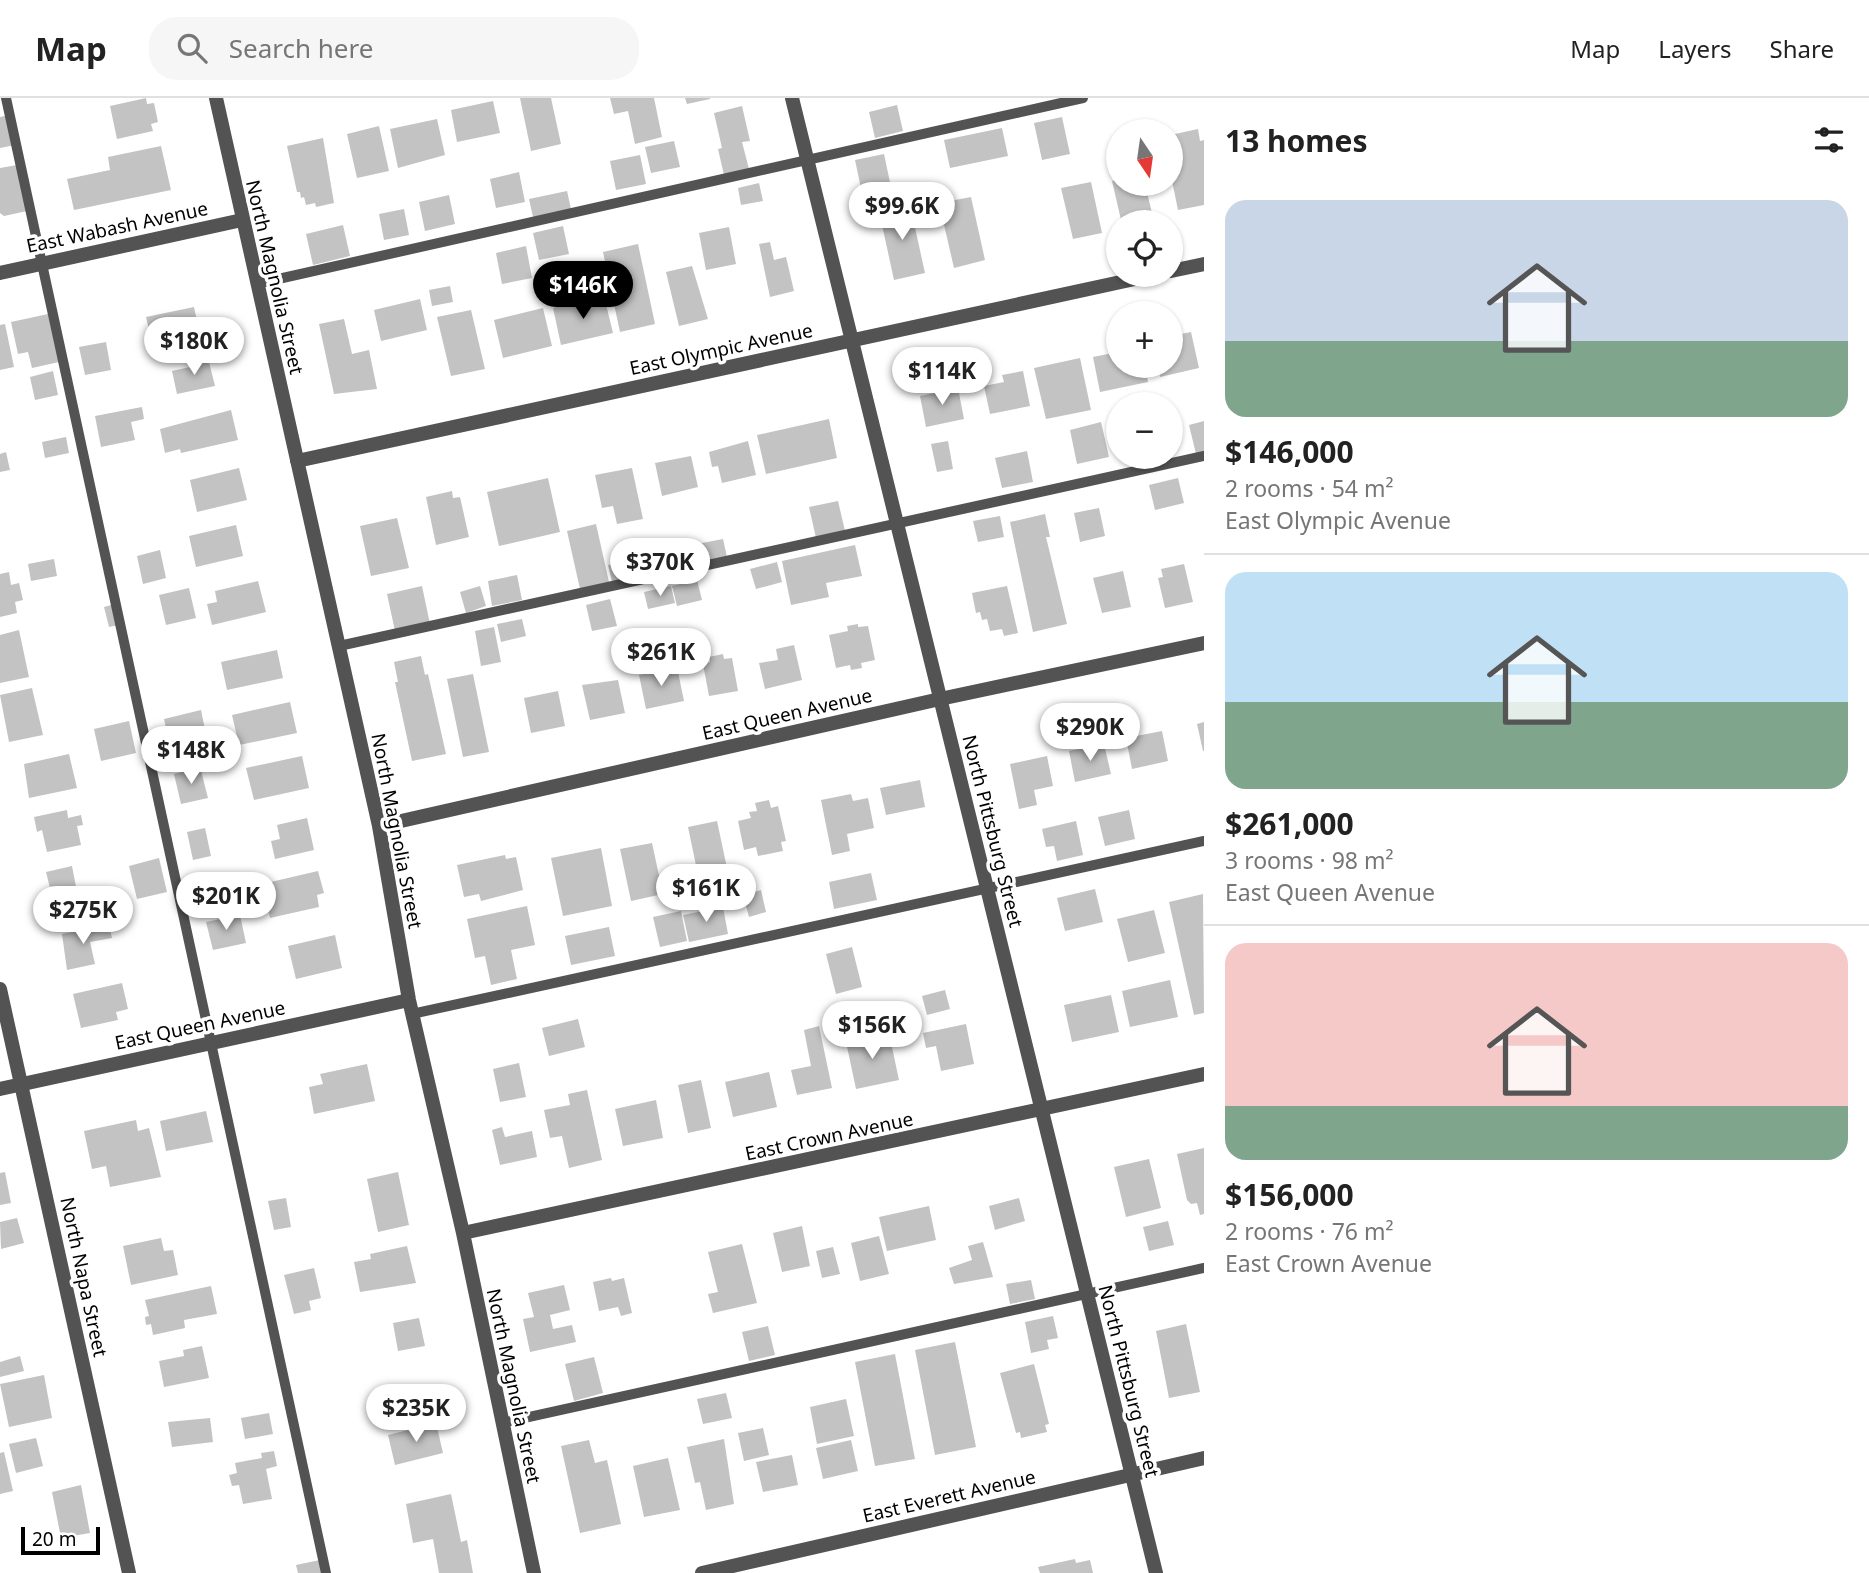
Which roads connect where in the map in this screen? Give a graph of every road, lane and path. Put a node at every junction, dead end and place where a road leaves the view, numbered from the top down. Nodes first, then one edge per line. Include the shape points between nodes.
1 (6, 98) edge
2 (792, 98) edge
3 (1083, 98) edge
4 (219, 99) edge
5 (807, 159) junction
6 (242, 219) junction
7 (42, 263) junction
8 (1204, 264) edge
9 (1183, 268) edge
10 (0, 272) edge
11 (256, 284) junction
12 (1106, 285) edge
13 (852, 340) junction
14 (1204, 456) edge
15 (298, 461) junction
16 (897, 524) junction
17 (1204, 643) edge
18 (339, 646) junction
19 (940, 699) junction
20 (379, 826) junction
21 (1204, 841) edge
22 (988, 889) junction
23 (0, 989) edge
24 (410, 1007) junction
25 (211, 1043) junction
26 (1204, 1074) edge
27 (21, 1084) junction
28 (0, 1089) edge
29 (1043, 1110) junction
30 (463, 1233) junction
31 (1204, 1268) edge
32 (1088, 1293) junction
33 (502, 1423) junction
34 (1204, 1458) edge
35 (1132, 1474) junction
36 (129, 1573) edge
37 (326, 1573) edge
38 (534, 1573) edge
39 (702, 1573) edge
40 (1156, 1573) edge

1 - 7 lane
2 - 5 street, North Pittsburg Street
3 - 5 lane
4 - 6 street, North Magnolia Street
5 - 11 lane
5 - 13 street, North Pittsburg Street
6 - 7 street, East Wabash Avenue
6 - 11 street, North Magnolia Street
7 - 10 street, East Wabash Avenue
7 - 25 lane
8 - 9 street
11 - 15 street, North Magnolia Street
12 - 13 street, East Olympic Avenue
13 - 15 street, East Olympic Avenue
13 - 16 street, North Pittsburg Street
14 - 16 lane
15 - 18 street, North Magnolia Street
16 - 18 lane
16 - 19 street, North Pittsburg Street
17 - 19 street, East Queen Avenue
18 - 20 street, North Magnolia Street
19 - 20 street, East Queen Avenue
19 - 22 street, North Pittsburg Street
20 - 24 street, North Magnolia Street
21 - 22 lane
22 - 24 lane
22 - 29 street, North Pittsburg Street
23 - 27 street, North Napa Street
24 - 25 street, East Queen Avenue
24 - 30 street, North Magnolia Street
25 - 27 street, East Queen Avenue
25 - 37 lane
26 - 29 street, East Crown Avenue
27 - 28 street, East Queen Avenue
27 - 36 street, North Napa Street
29 - 30 street, East Crown Avenue
29 - 32 street, North Pittsburg Street
30 - 33 street, North Magnolia Street
31 - 32 lane
32 - 33 lane
32 - 35 street, North Pittsburg Street
33 - 38 street, North Magnolia Street
34 - 35 street, East Everett Avenue
35 - 39 street, East Everett Avenue
35 - 40 street, North Pittsburg Street

